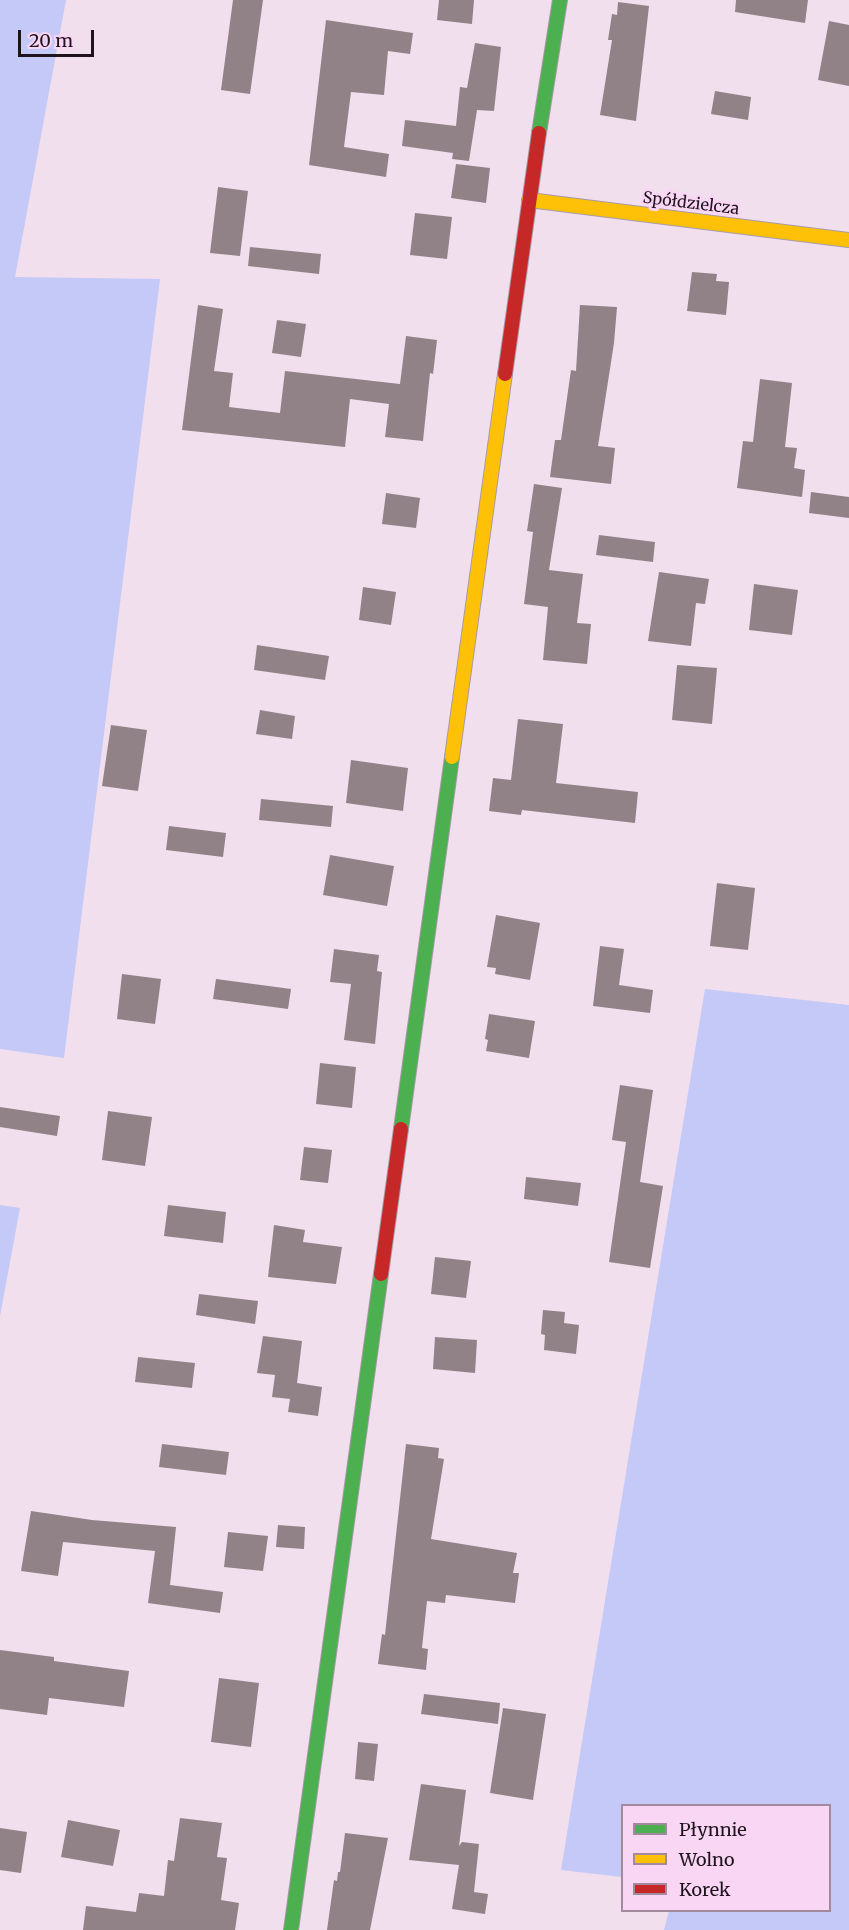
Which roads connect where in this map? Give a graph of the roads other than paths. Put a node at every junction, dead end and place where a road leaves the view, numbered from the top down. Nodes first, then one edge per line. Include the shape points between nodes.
1 (560, 0) edge
2 (529, 200) junction
3 (849, 240) edge
4 (291, 1930) edge

1 - 2 main road
2 - 3 main road, Spółdzielcza
2 - 4 main road

